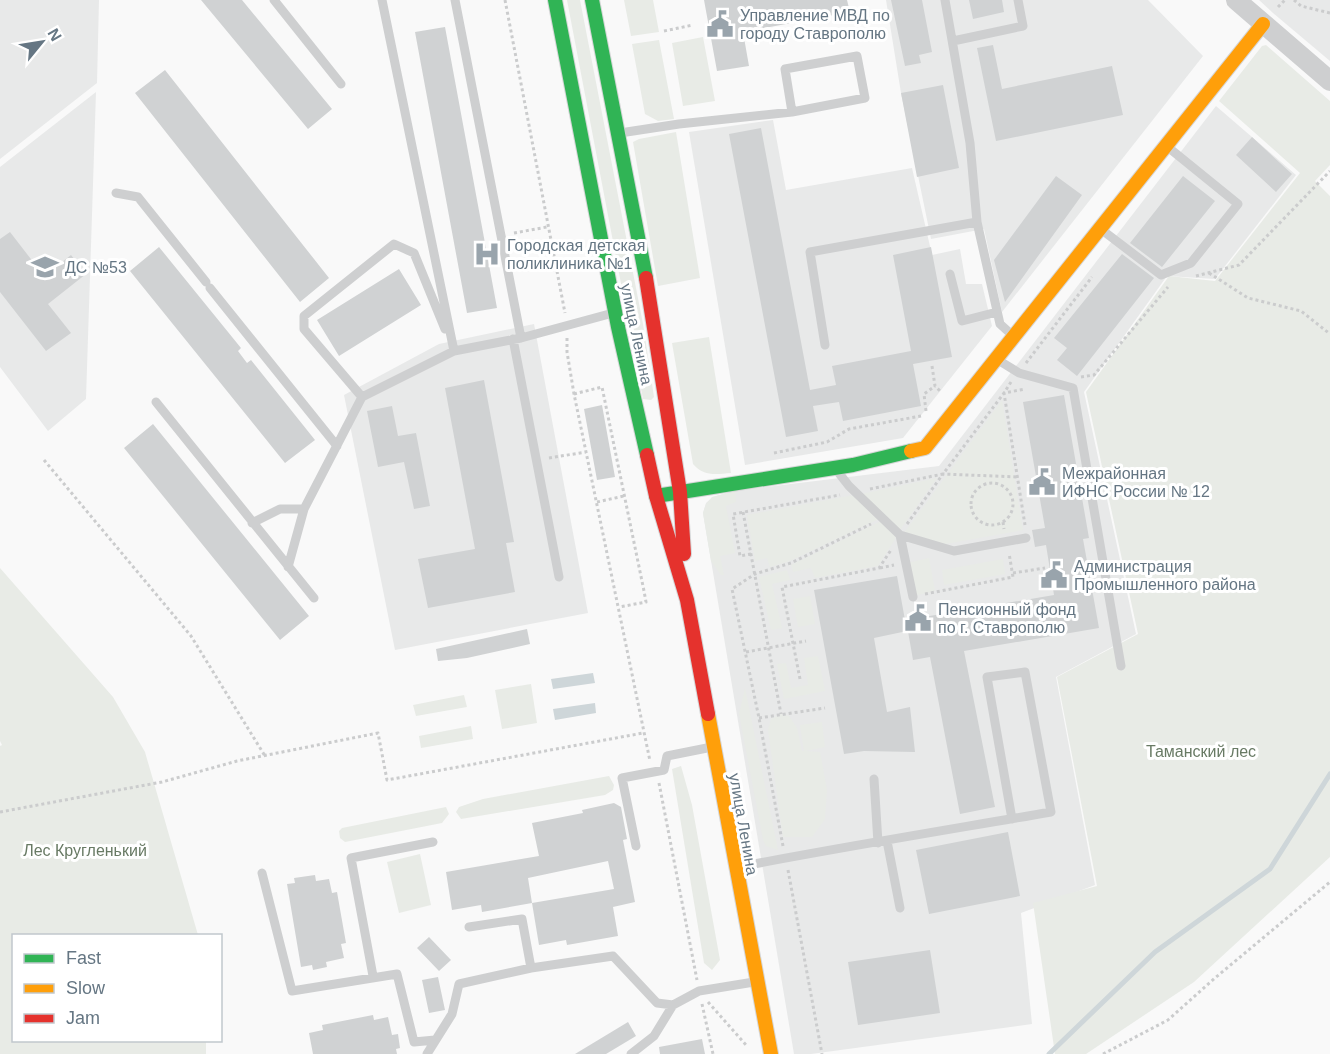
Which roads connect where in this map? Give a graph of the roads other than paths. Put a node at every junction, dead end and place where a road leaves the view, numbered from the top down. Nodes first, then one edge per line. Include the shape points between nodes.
1 (274, 0) edge
2 (382, 0) edge
3 (455, 0) edge
4 (555, 0) edge
5 (592, 0) edge
6 (945, 0) edge
7 (1018, 0) edge
8 (1236, 0) edge
9 (1263, 24) junction
10 (953, 41) junction
11 (1330, 81) edge
12 (341, 84) dead end
13 (792, 112) junction
14 (618, 134) junction
15 (1167, 146) junction
16 (116, 193) dead end
17 (977, 222) junction
18 (1100, 228) junction
19 (950, 274) dead end
20 (997, 312) junction
21 (615, 313) junction
22 (517, 338) junction
23 (1015, 338) junction
24 (825, 345) dead end
25 (454, 351) junction
26 (998, 360) junction
27 (362, 398) junction
28 (156, 402) dead end
29 (337, 446) junction
30 (835, 468) junction
31 (680, 492) junction
32 (656, 496) junction
33 (304, 509) junction
34 (252, 523) junction
35 (900, 535) junction
36 (1026, 538) road end
37 (288, 567) junction
38 (559, 577) dead end
39 (913, 597) road end
40 (314, 598) dead end
41 (687, 600) junction
42 (1121, 666) dead end
43 (713, 746) junction
44 (874, 779) dead end
45 (1012, 819) junction
46 (433, 842) dead end
47 (883, 842) junction
48 (636, 846) dead end
49 (735, 867) junction
50 (262, 873) dead end
51 (900, 908) dead end
52 (469, 927) dead end
53 (531, 968) junction
54 (373, 976) junction
55 (756, 981) junction
56 (674, 1005) junction
57 (435, 1040) junction
58 (428, 1054) edge
59 (631, 1054) edge
60 (771, 1054) edge

1 - 12 lane
2 - 25 lane
3 - 22 lane
4 - 21 main road, улица Ленина
5 - 14 main road, улица Ленина
6 - 10 lane
7 - 10 lane via 1023,26
8 - 9 street
9 - 11 street
9 - 15 main road
10 - 17 lane via 970,143
13 - 13 lane via 865,98 857,56 785,69
13 - 14 lane
14 - 31 main road, улица Ленина via 654,320
15 - 18 main road
15 - 18 lane via 1238,204 1191,263 1161,275
16 - 29 lane via 138,197
17 - 20 lane
17 - 24 lane via 810,252
18 - 23 main road
19 - 20 lane via 962,321
20 - 23 lane via 1000,324
21 - 22 lane
21 - 32 main road, улица Ленина
22 - 25 lane
22 - 38 lane
23 - 26 main road
25 - 27 lane
25 - 27 lane via 414,253 394,244 304,316 304,329
26 - 30 main road via 926,448
26 - 42 lane via 1018,373 1072,387
27 - 29 lane
28 - 34 lane
29 - 33 lane
30 - 31 main road
30 - 35 lane
31 - 32 main road
31 - 41 main road, улица Ленина
32 - 41 main road, улица Ленина
33 - 34 lane via 280,509
33 - 37 lane
34 - 37 lane
35 - 36 lane via 954,551
35 - 39 lane
37 - 40 lane
41 - 43 main road, улица Ленина
43 - 48 lane via 667,756 664,770 622,778
43 - 49 main road, улица Ленина
44 - 47 lane
45 - 45 lane via 987,677 1025,672 1051,812
45 - 47 lane
46 - 54 lane via 351,858
47 - 49 lane
47 - 51 lane
49 - 55 main road, улица Ленина
50 - 54 lane via 292,991
52 - 53 lane via 522,919
53 - 56 lane via 613,956 657,1003
53 - 57 lane via 459,984 452,1014
54 - 57 lane via 398,974 414,1042
55 - 56 lane via 699,991
55 - 60 main road, улица Ленина
56 - 59 lane via 654,1036
57 - 58 lane

